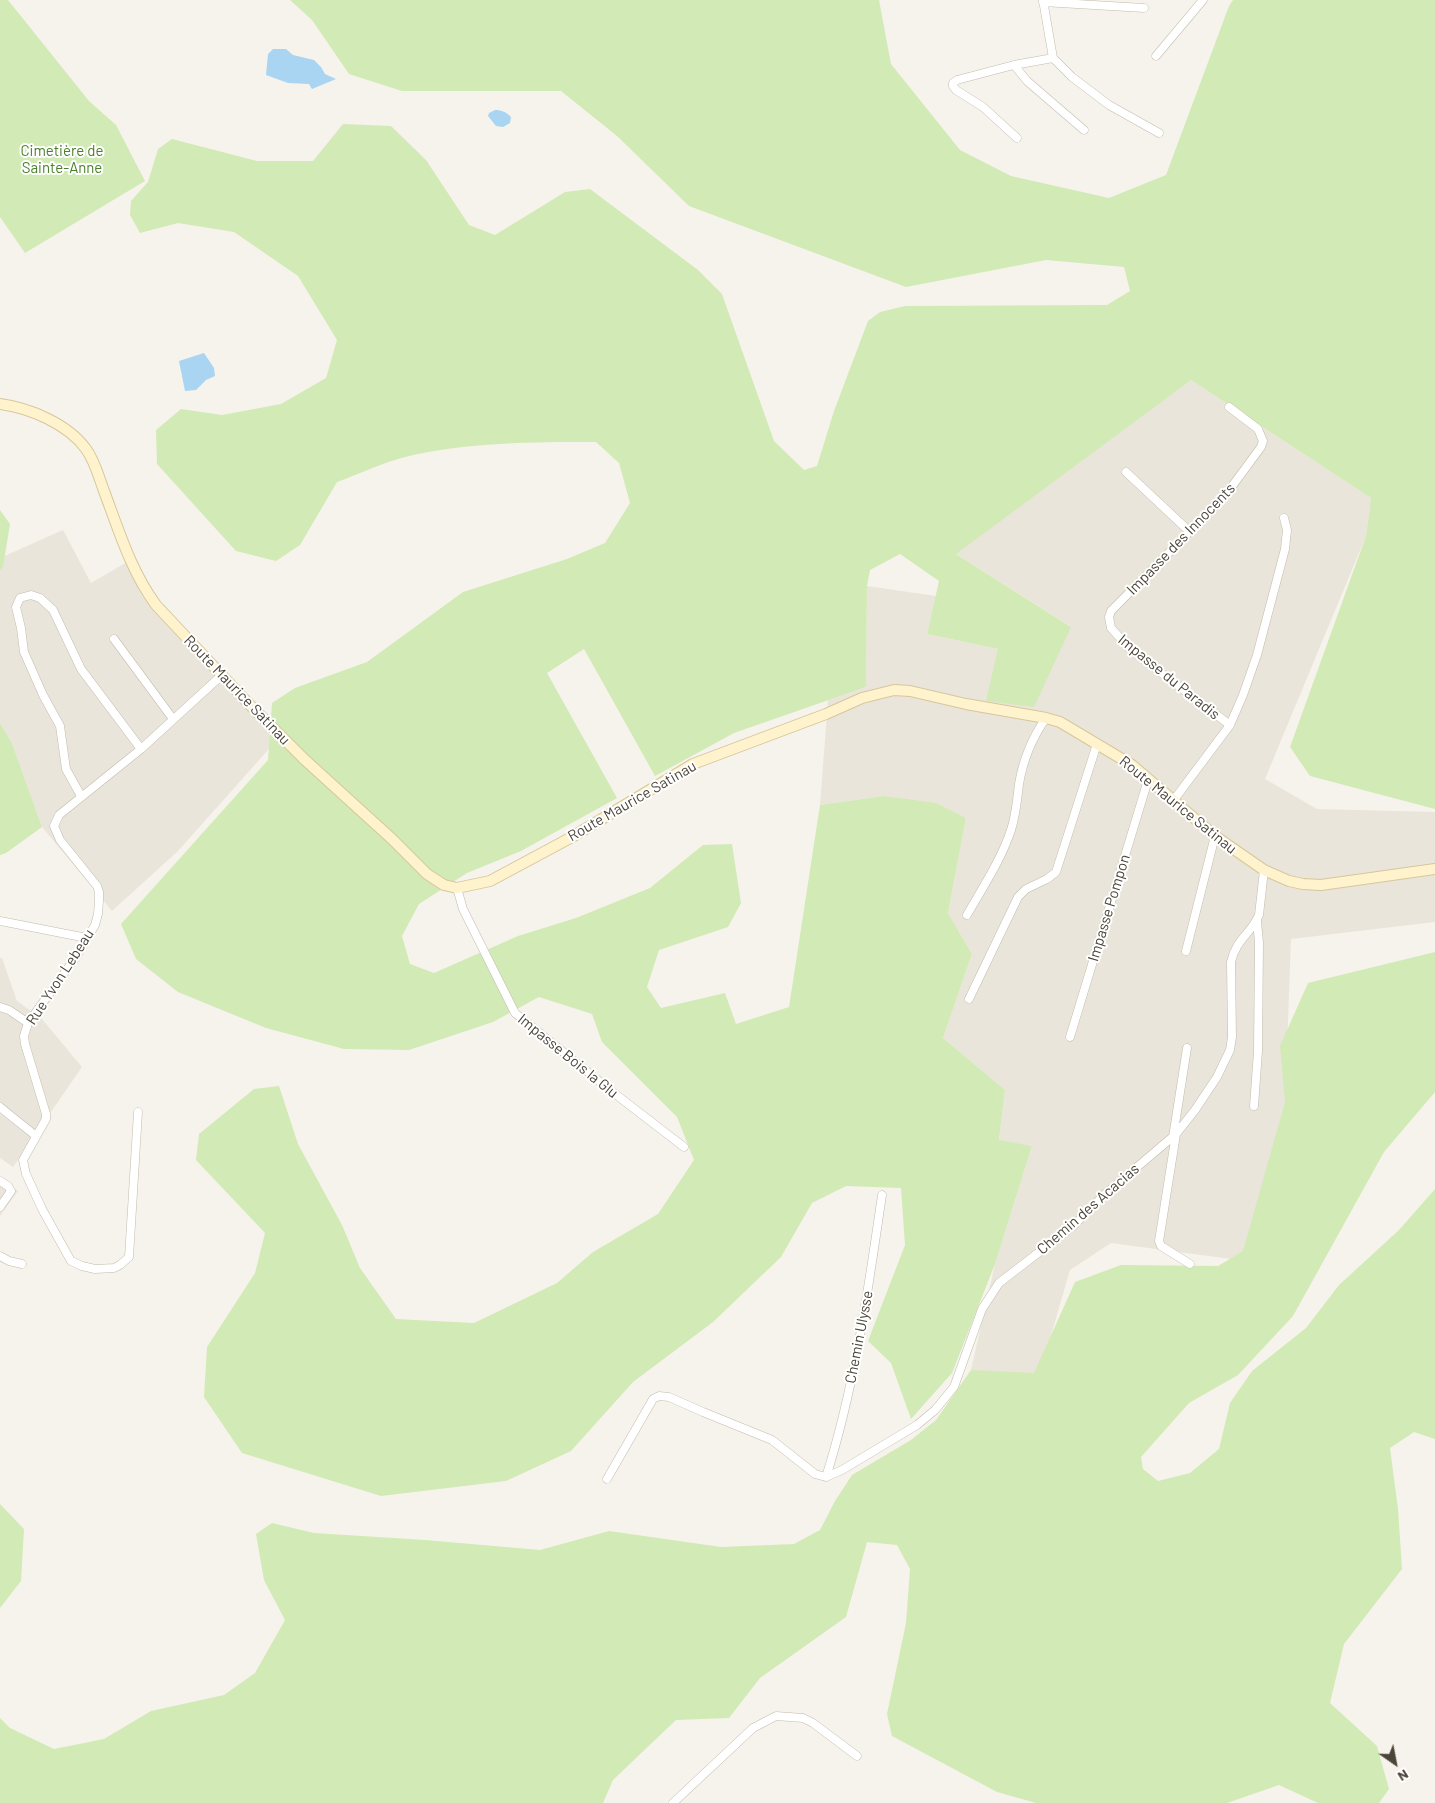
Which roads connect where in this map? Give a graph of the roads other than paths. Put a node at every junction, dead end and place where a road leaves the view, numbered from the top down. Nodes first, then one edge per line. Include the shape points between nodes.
1 (1203, 0) edge
2 (1043, 1) edge
3 (1144, 8) dead end
4 (1156, 56) dead end
5 (1053, 58) junction
6 (1014, 65) junction
7 (1084, 130) dead end
8 (1159, 133) dead end
9 (1017, 138) dead end
10 (0, 404) edge
11 (1229, 407) dead end
12 (1126, 472) dead end
13 (1284, 518) dead end
14 (1190, 532) junction
15 (1111, 628) joint
16 (114, 639) dead end
17 (222, 675) junction
18 (1046, 718) junction
19 (173, 719) junction
20 (1230, 726) junction
21 (1097, 744) junction
22 (140, 749) junction
23 (1148, 780) junction
24 (82, 796) junction
25 (1172, 801) junction
26 (1215, 836) junction
27 (1435, 869) edge
28 (1264, 870) junction
29 (457, 888) junction
30 (968, 915) dead end
31 (0, 921) edge
32 (1257, 921) junction
33 (87, 938) junction
34 (1186, 951) dead end
35 (969, 999) dead end
36 (0, 1007) edge
37 (28, 1024) junction
38 (1070, 1037) dead end
39 (1187, 1048) dead end
40 (1254, 1106) dead end
41 (0, 1107) edge
42 (138, 1112) dead end
43 (36, 1136) junction
44 (1174, 1136) junction
45 (684, 1147) dead end
46 (0, 1181) edge
47 (882, 1195) dead end
48 (0, 1207) edge
49 (0, 1256) edge
50 (22, 1264) dead end
51 (1190, 1264) dead end
52 (826, 1477) junction
53 (607, 1479) dead end
54 (857, 1756) dead end
55 (674, 1803) edge

1 - 4 street
2 - 3 street
2 - 5 street
5 - 6 street
5 - 8 street via 1109,105
6 - 7 street via 1027,81
6 - 9 street via 957,80 953,86 983,107
10 - 17 main road, Route Maurice Satinau via 50,421 78,439 92,459 133,568 145,591
11 - 14 street, Impasse des Innocents via 1258,429 1263,441 1233,485
12 - 14 street
13 - 20 street via 1285,549 1257,655
14 - 15 street, Impasse des Innocents via 1111,611
15 - 20 street, Impasse du Paradis via 1131,650
16 - 19 street
17 - 19 street, Rue Yvon Lebeau
17 - 29 main road, Route Maurice Satinau via 304,759 427,874 444,885
18 - 21 main road, Route Maurice Satinau via 1060,722
18 - 29 main road, Route Maurice Satinau via 910,691 894,690 862,698 693,764 572,837 490,881
18 - 30 street via 1027,752 1015,816 1002,853
19 - 22 street, Rue Yvon Lebeau
20 - 25 street
21 - 23 main road, Route Maurice Satinau via 1132,765
21 - 35 street via 1056,872 1018,897
22 - 24 street, Rue Yvon Lebeau
22 - 24 street via 80,669 53,610 40,598 31,595 20,598 16,607 24,652 60,726 66,769
23 - 25 main road, Route Maurice Satinau
23 - 38 street, Impasse Pompon
24 - 33 street, Rue Yvon Lebeau via 59,815 54,826 60,840 99,892 98,914
25 - 26 main road, Route Maurice Satinau
26 - 28 main road, Route Maurice Satinau
26 - 34 street
27 - 28 main road, Route Maurice Satinau via 1321,884 1289,881
28 - 32 street
29 - 45 street, Impasse Bois la Glu via 463,909 515,1013
31 - 33 street
32 - 40 street via 1258,1052
32 - 44 street, Chemin des Acacias via 1233,952 1232,1037 1226,1060 1195,1110
33 - 37 street, Rue Yvon Lebeau
36 - 37 street
37 - 43 street, Rue Yvon Lebeau via 25,1044 46,1114
39 - 44 street
41 - 43 street
42 - 43 street, Rue Yvon Lebeau via 129,1257 114,1268 95,1269 71,1261 45,1216 24,1167 23,1160
44 - 51 street via 1159,1241 1161,1246
44 - 52 street, Chemin des Acacias via 1104,1195 1073,1226 999,1284 982,1309 954,1387 935,1410 917,1425
46 - 48 street via 11,1191
47 - 52 street, Chemin Ulysse via 858,1343 839,1434
49 - 50 street
52 - 53 street via 815,1474 772,1440 659,1396 653,1399
54 - 55 street via 808,1721 776,1716 753,1728

